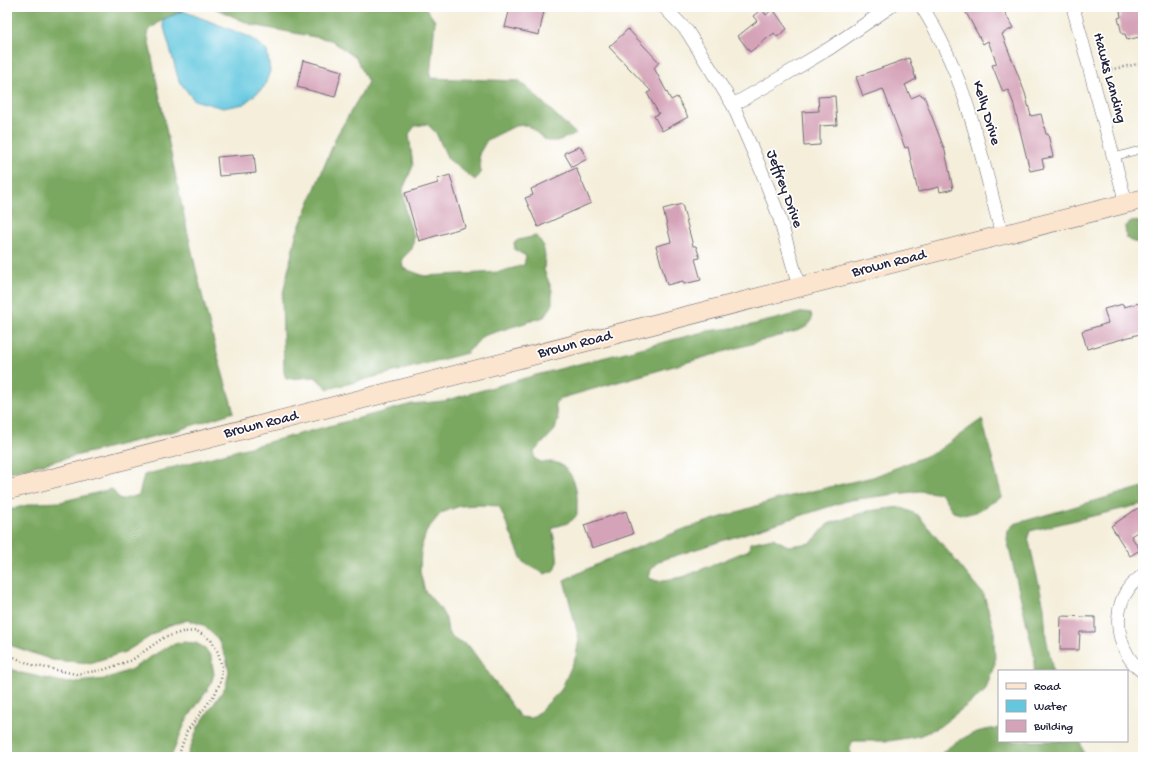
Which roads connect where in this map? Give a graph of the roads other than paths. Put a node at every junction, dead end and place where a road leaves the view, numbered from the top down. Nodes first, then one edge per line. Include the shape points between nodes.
1 (664, 7) edge
2 (890, 7) edge
3 (922, 7) edge
4 (1075, 7) edge
5 (733, 105) junction
6 (1143, 149) edge
7 (1114, 157) junction
8 (1135, 201) edge
9 (1002, 235) junction
10 (799, 287) junction
11 (7, 490) edge
12 (1143, 575) edge
13 (1143, 672) edge

1 - 5 street, Jeffrey Drive via 687,31
2 - 5 street via 830,48
3 - 9 street, Kelly Drive via 959,81 979,143
4 - 7 street, Hawks Landing
5 - 10 street, Jeffrey Drive via 780,216
6 - 7 lane
7 - 8 street, Hawks Landing
8 - 9 street, Brown Road
9 - 10 street, Brown Road
10 - 11 street, Brown Road
12 - 13 street via 1129,587 1120,606 1119,631 1126,653

